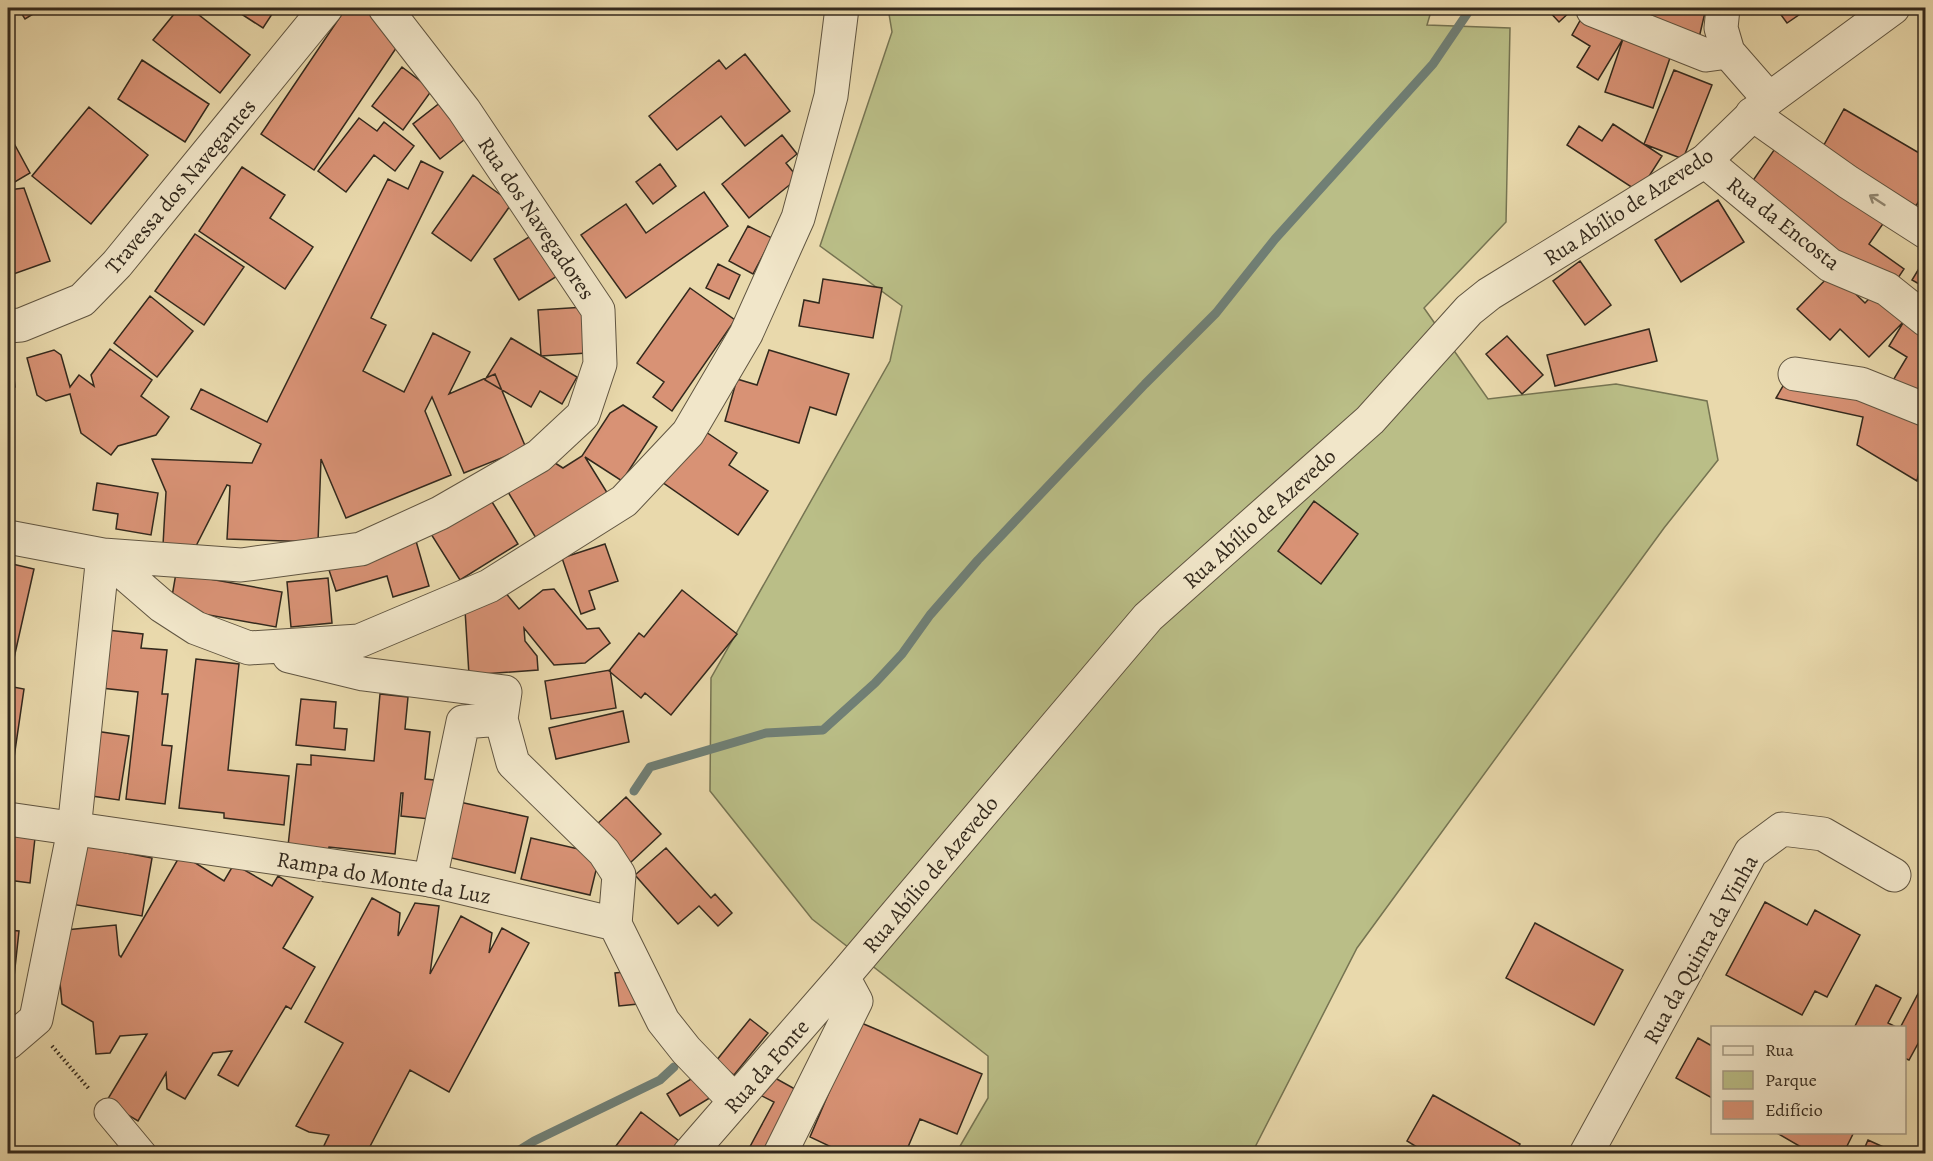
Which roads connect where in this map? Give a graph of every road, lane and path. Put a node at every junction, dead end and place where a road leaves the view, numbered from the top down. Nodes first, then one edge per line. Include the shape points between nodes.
1 (326, 8) edge
2 (385, 8) edge
3 (842, 8) edge
4 (1723, 8) edge
5 (1893, 8) edge
6 (1593, 10) dead end
7 (1728, 52) junction
8 (1760, 106) junction
9 (1705, 161) junction
10 (1926, 232) edge
11 (1926, 320) edge
12 (8, 326) edge
13 (1795, 374) dead end
14 (1926, 410) edge
15 (8, 537) edge
16 (103, 555) junction
17 (249, 648) junction
18 (501, 719) junction
19 (8, 819) edge
20 (74, 830) junction
21 (1894, 875) dead end
22 (430, 880) junction
23 (615, 924) junction
24 (843, 977) junction
25 (33, 1022) junction
26 (8, 1042) edge
27 (735, 1101) junction
28 (108, 1112) joint
29 (142, 1154) edge
30 (689, 1154) edge
31 (780, 1154) edge
32 (1586, 1154) edge

1 - 12 street, Travessa dos Navegantes via 117,264 82,300 21,325
2 - 16 street, Rua dos Navegadores via 464,110 598,310 600,364 583,415 539,456 440,513 361,549 241,565
3 - 17 street via 831,96 798,218 746,334 688,433 624,501 489,586 359,641
4 - 7 street via 1721,28
5 - 8 street, Rua Abílio de Azevedo
6 - 7 street via 1706,55
7 - 8 street
8 - 9 street, Rua Abílio de Azevedo
10 -> 8 street via 1848,182
9 - 11 street, Rua da Encosta via 1830,265 1887,289
9 - 24 street, Rua Abílio de Azevedo via 1469,310 1370,420 1148,617
13 - 14 street via 1862,384
15 - 16 street, Rua dos Navegadores
16 - 17 street via 162,606 195,628
16 - 20 street
17 - 18 street via 363,674 506,692
18 - 22 street via 463,722
18 - 23 street via 513,763 604,852 619,875
19 - 20 street, Rampa do Monte da Luz
20 - 22 street, Rampa do Monte da Luz
20 - 25 street
21 - 32 street, Rua da Quinta da Vinha via 1823,834 1782,829 1751,852
22 - 23 street, Rampa do Monte da Luz
23 - 27 street via 663,1021
24 - 27 street, Rua da Fonte
24 - 31 street via 856,1001
25 - 26 street
25 - 28 path
27 - 30 street, Rua da Fonte
28 - 29 street

